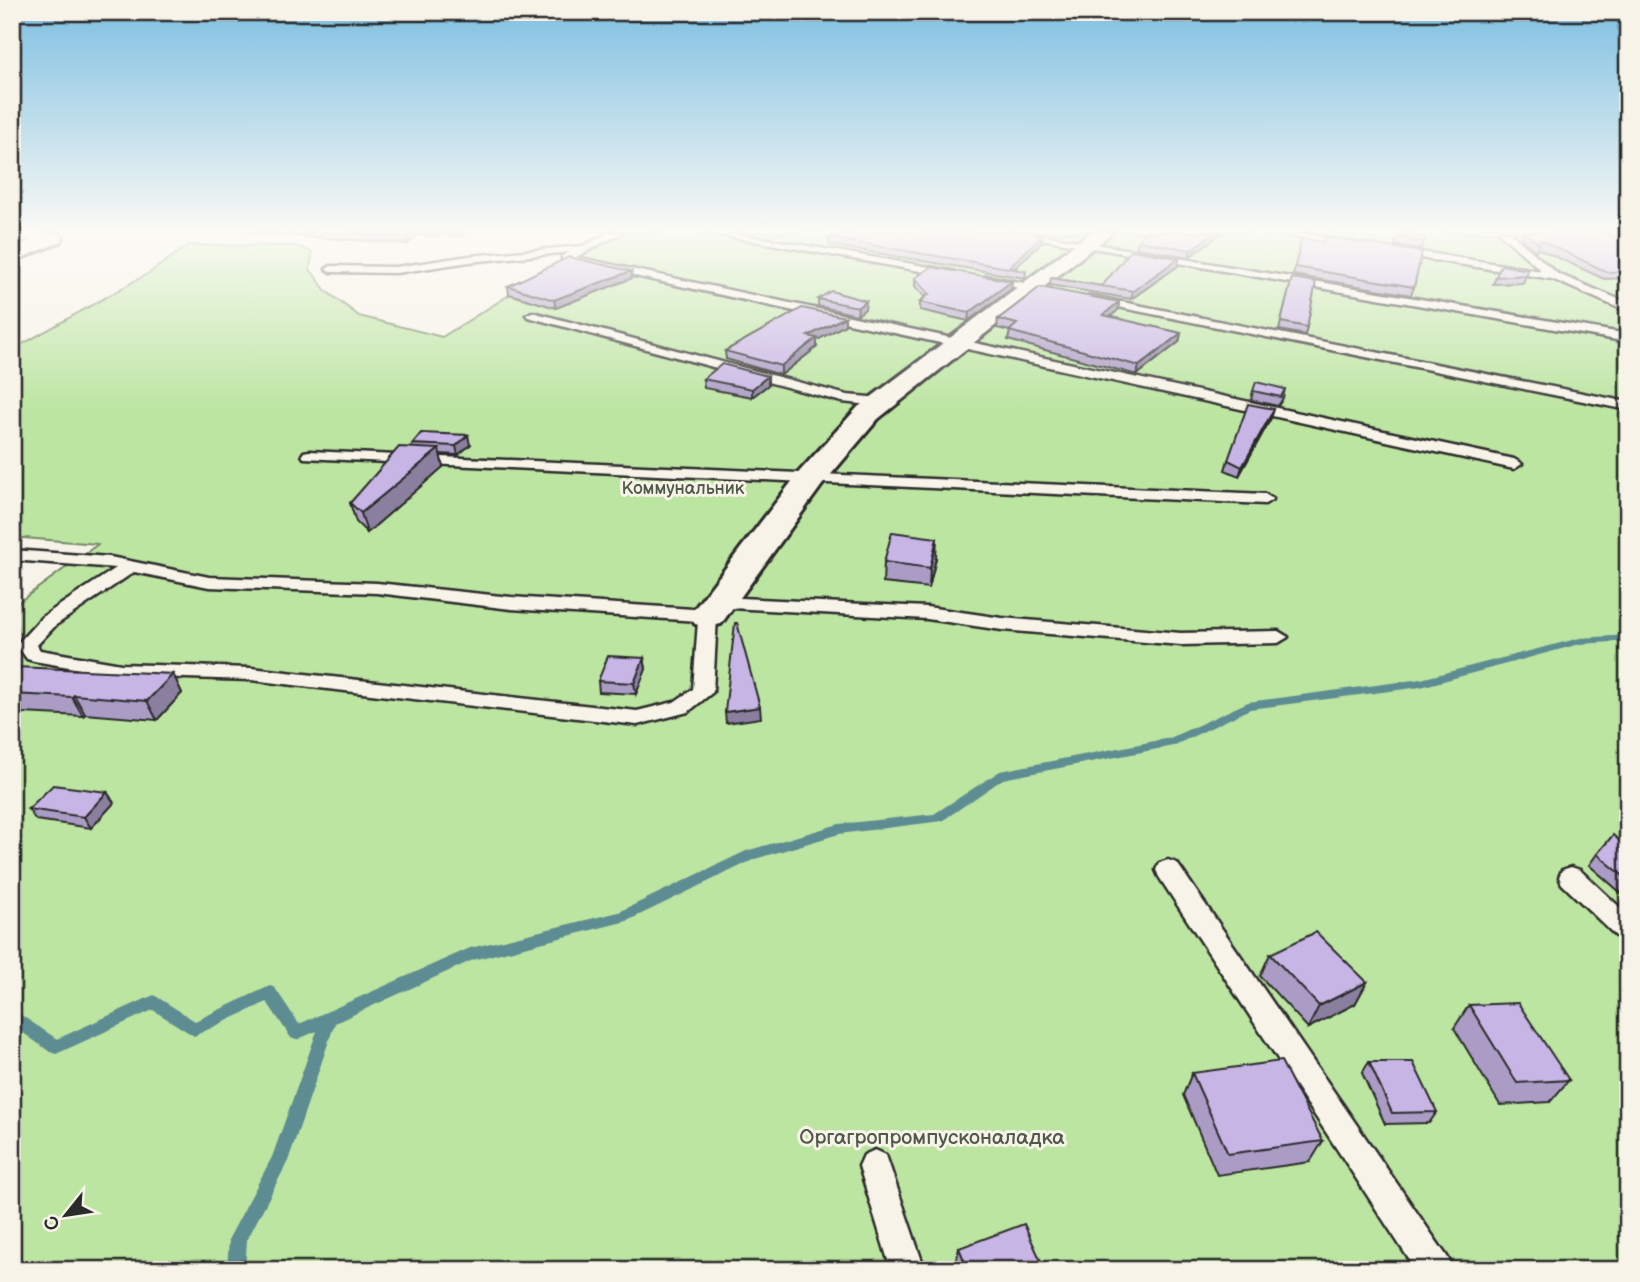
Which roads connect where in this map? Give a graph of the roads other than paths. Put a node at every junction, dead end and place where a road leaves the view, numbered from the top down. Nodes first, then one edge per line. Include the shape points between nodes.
1 (724, 292) edge
2 (1025, 292) edge
3 (1381, 292) edge
4 (1594, 292) edge
5 (1085, 298) edge
6 (1628, 309) edge
7 (532, 315) dead end
8 (1628, 338) edge
9 (959, 342) junction
10 (880, 402) junction
11 (1628, 406) edge
12 (309, 455) dead end
13 (1514, 464) dead end
14 (811, 478) junction
15 (1265, 499) dead end
16 (12, 555) edge
17 (131, 566) junction
18 (713, 610) junction
19 (1278, 637) dead end
20 (1168, 870) dead end
21 (1571, 877) dead end
22 (1628, 931) edge
23 (875, 1166) dead end
24 (908, 1270) edge
25 (1437, 1270) edge

1 - 9 lane
2 - 9 street
3 - 8 lane
4 - 6 lane
5 - 11 lane
7 - 10 lane via 847,399
9 - 10 street
9 - 13 lane
10 - 14 street
12 - 14 lane
14 - 15 lane
14 - 18 street
16 - 17 lane
17 - 18 lane via 209,582 377,589 511,603
17 - 18 lane via 49,621 27,645 34,655 121,670 251,674 637,718 681,707 703,692
18 - 19 lane via 927,613 1181,639
20 - 25 lane
21 - 22 lane
23 - 24 lane

